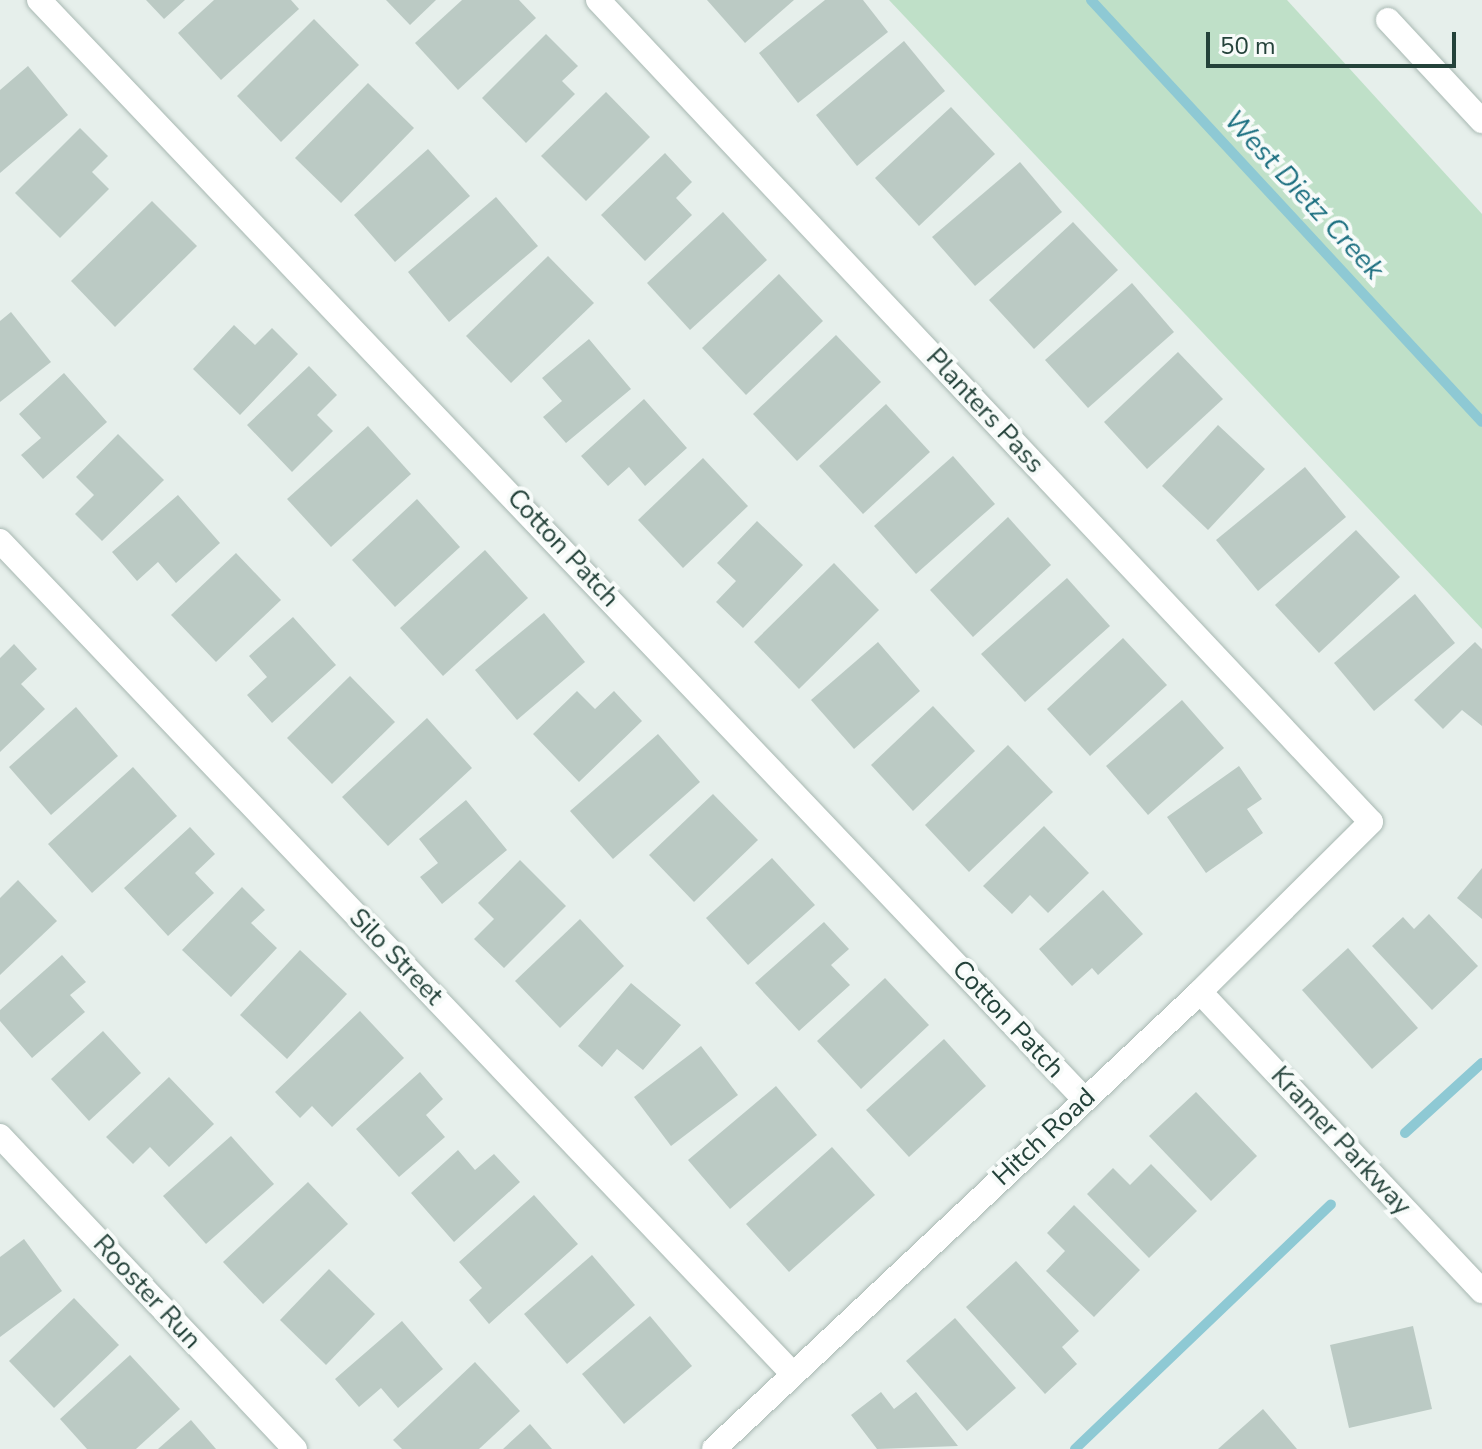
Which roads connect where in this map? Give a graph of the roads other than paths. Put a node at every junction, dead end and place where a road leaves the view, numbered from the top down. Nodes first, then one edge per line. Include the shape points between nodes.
1 (39, 0) edge
2 (598, 0) edge
3 (1388, 20) dead end
4 (1482, 121) edge
5 (0, 541) edge
6 (1371, 822) joint
7 (1200, 992) junction
8 (1084, 1099) junction
9 (0, 1136) edge
10 (1482, 1291) edge
11 (793, 1374) junction
12 (295, 1449) edge
13 (714, 1449) edge

1 - 8 street, Cotton Patch
2 - 6 street, Planters Pass
3 - 4 street
5 - 11 street, Silo Street
6 - 7 street, Hitch Road
7 - 8 street, Hitch Road
7 - 10 street, Kramer Parkway
8 - 11 street, Hitch Road
9 - 12 street, Rooster Run
11 - 13 street, Hitch Road

